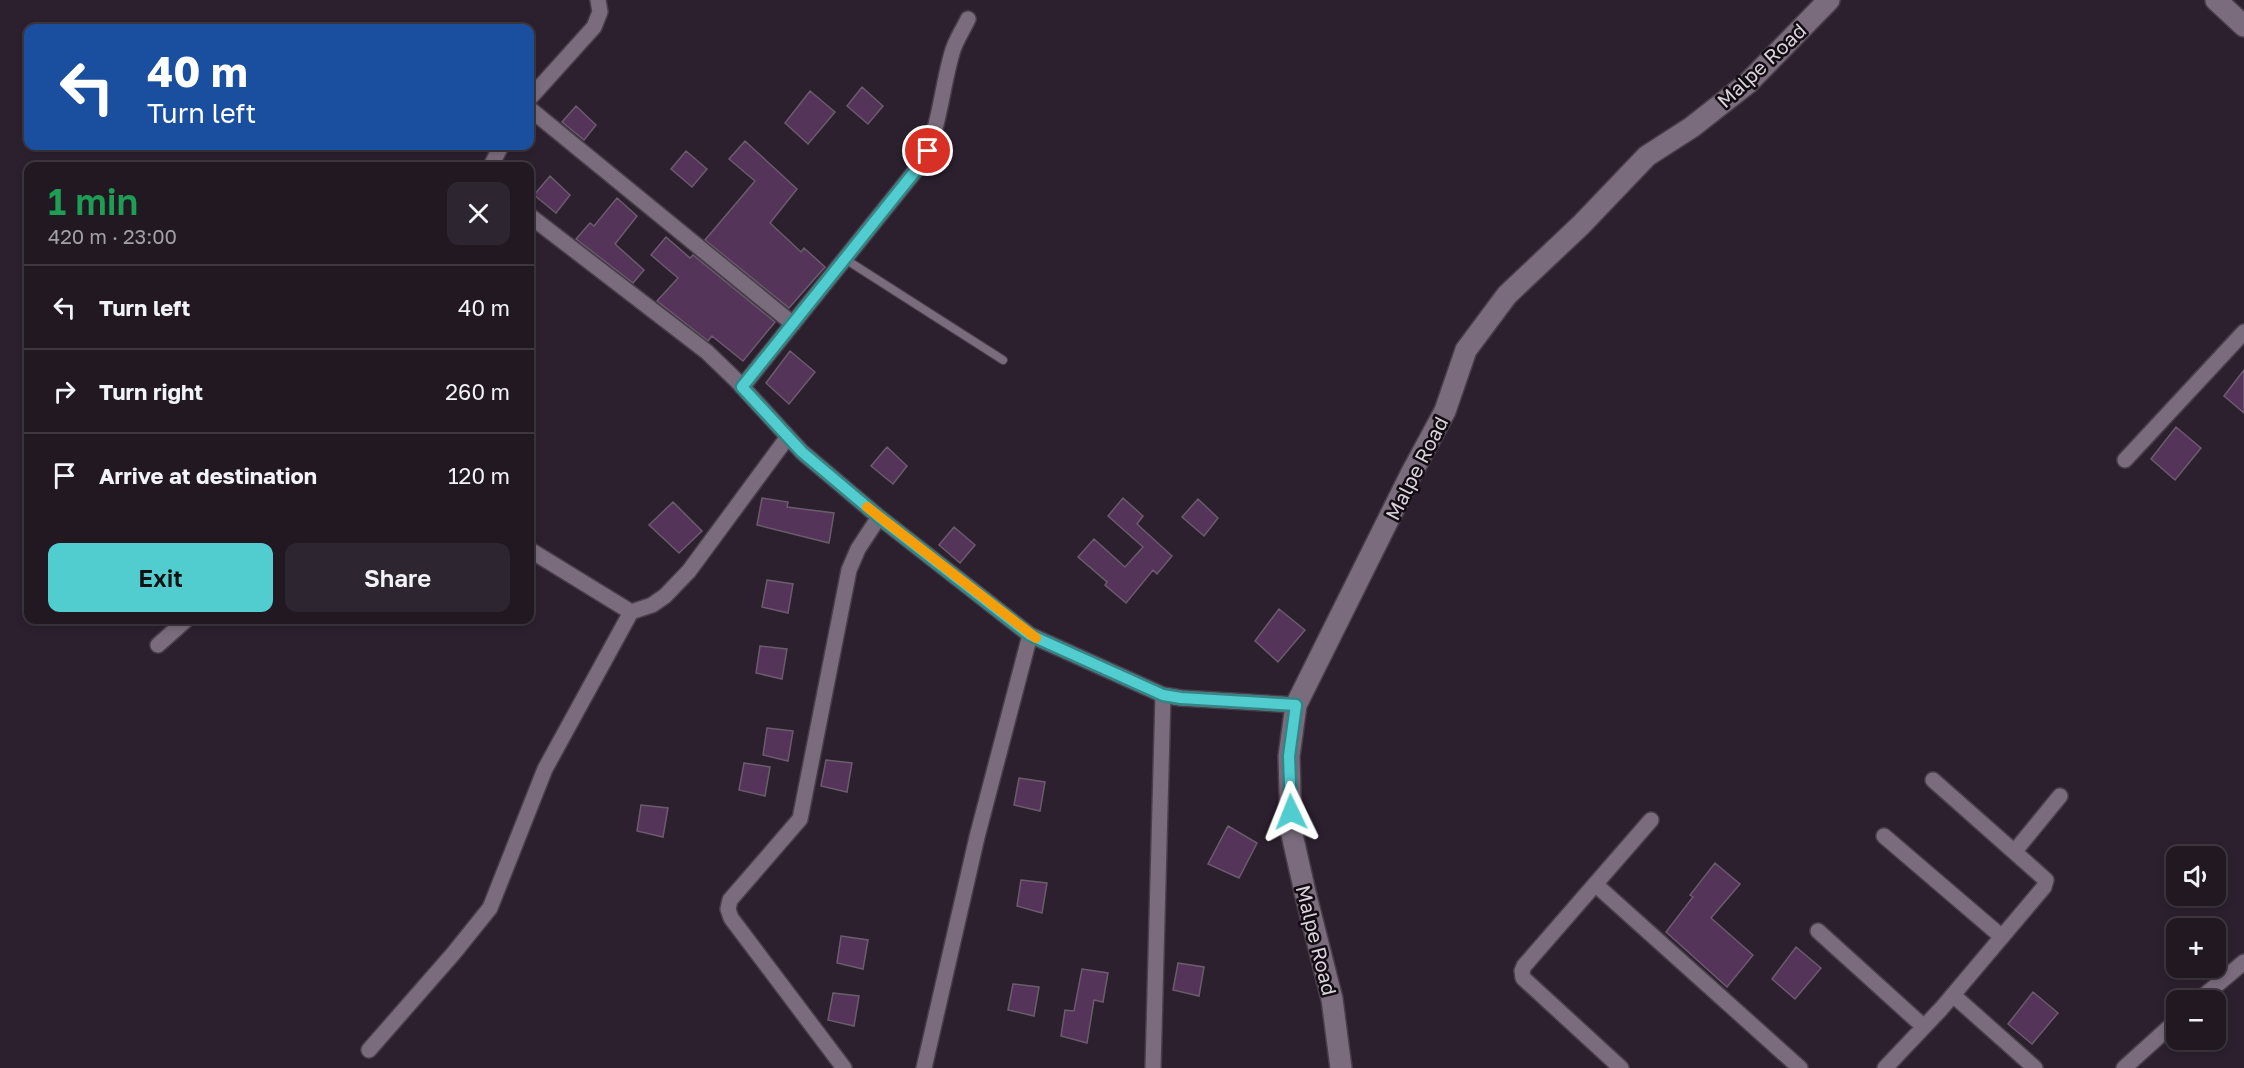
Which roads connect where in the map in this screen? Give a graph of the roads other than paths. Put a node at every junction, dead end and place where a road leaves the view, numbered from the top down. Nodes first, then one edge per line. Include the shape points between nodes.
1 (598, 0) edge
2 (1829, 0) edge
3 (2216, 0) edge
4 (968, 19) dead end
5 (2244, 26) edge
6 (534, 94) edge
7 (534, 112) edge
8 (534, 219) edge
9 (845, 258) junction
10 (793, 324) junction
11 (2244, 332) edge
12 (1003, 360) dead end
13 (742, 387) junction
14 (787, 438) junction
15 (2125, 459) dead end
16 (879, 517) junction
17 (534, 552) edge
18 (631, 612) junction
19 (182, 624) edge
20 (1030, 635) junction
21 (158, 645) dead end
22 (1163, 695) junction
23 (1296, 705) junction
24 (1933, 780) dead end
25 (2060, 796) dead end
26 (1651, 820) dead end
27 (1884, 836) dead end
28 (2015, 851) junction
29 (1595, 884) junction
30 (1818, 931) dead end
31 (2002, 937) junction
32 (2244, 962) edge
33 (2211, 990) edge
34 (1953, 995) junction
35 (1924, 1027) junction
36 (2166, 1030) edge
37 (369, 1050) dead end
38 (844, 1068) edge
39 (924, 1068) edge
40 (1153, 1068) edge
41 (1341, 1068) edge
42 (1621, 1068) edge
43 (1800, 1068) edge
44 (1885, 1068) edge
45 (2035, 1068) edge
46 (2124, 1068) edge

1 - 6 street via 600,12 594,27
2 - 23 street, Malpe Road via 1748,83 1647,156 1507,295 1466,350 1445,411
3 - 5 street
4 - 9 street via 952,51 928,151
7 - 10 street
8 - 13 street via 707,352
9 - 10 street
9 - 12 lane
10 - 13 street
11 - 15 street
13 - 14 street
14 - 16 street
14 - 18 street via 689,572 652,605
16 - 20 street
16 - 38 street via 849,570 800,819 730,900 728,909
17 - 18 street
18 - 37 street via 545,769 490,908
19 - 21 street
20 - 22 street
20 - 39 street via 977,837
22 - 23 street
22 - 40 street
23 - 41 street, Malpe Road via 1289,756 1291,830 1332,999
24 - 28 street
25 - 28 street
26 - 29 street
27 - 31 street
28 - 31 street via 2046,880
29 - 42 street via 1522,971 1523,978
29 - 43 street
30 - 35 street
31 - 34 street
32 - 33 street
34 - 35 street
34 - 45 street
35 - 44 street
36 - 46 street

